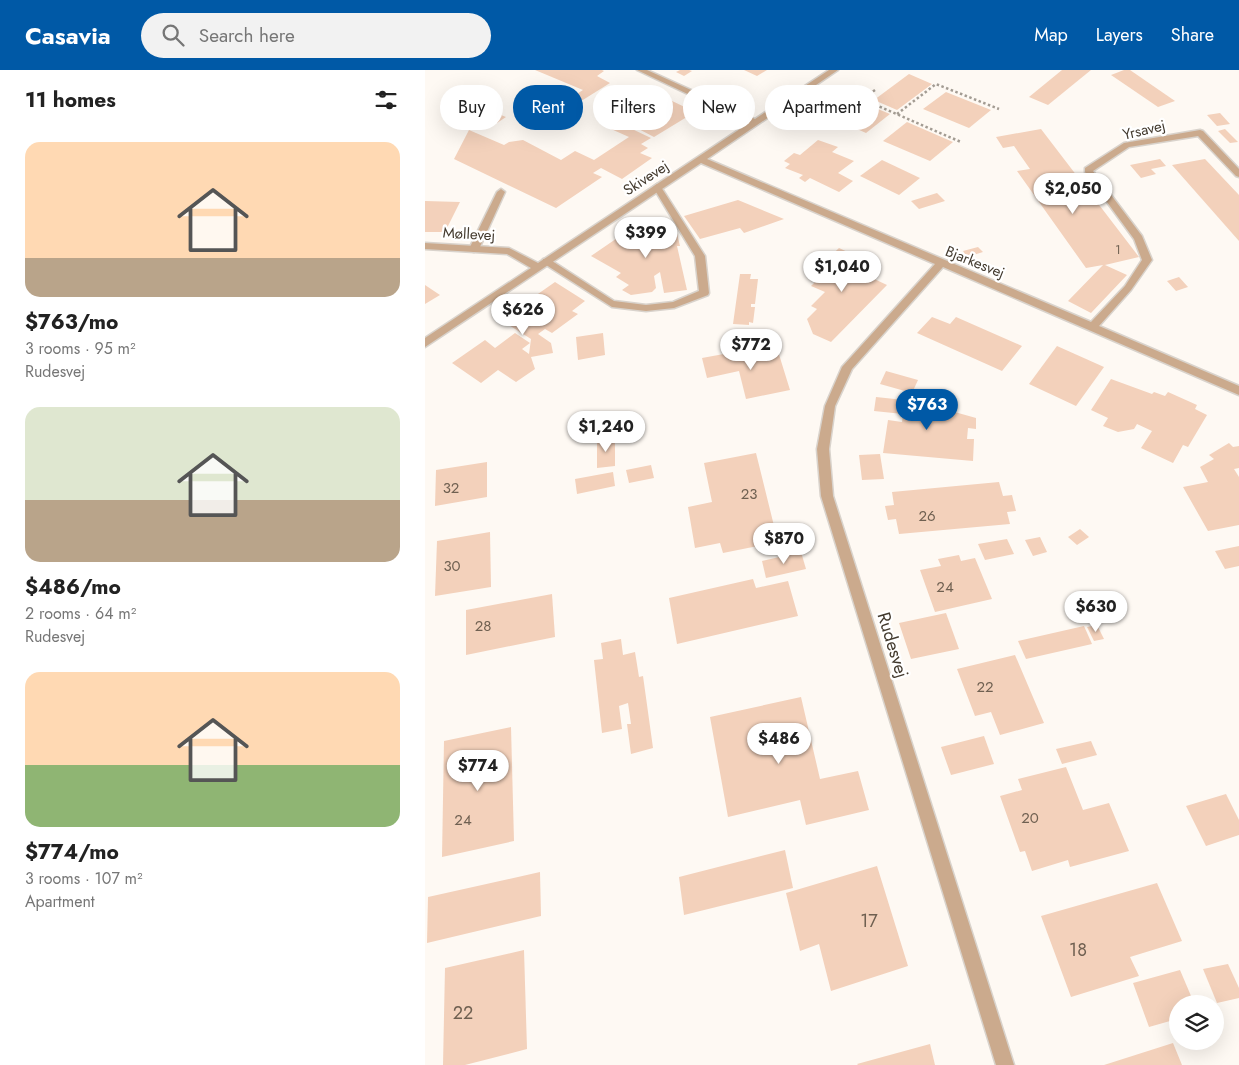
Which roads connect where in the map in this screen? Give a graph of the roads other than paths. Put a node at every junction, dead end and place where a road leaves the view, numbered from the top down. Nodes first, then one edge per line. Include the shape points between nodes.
1 (641, 70) edge
2 (834, 70) edge
3 (683, 89) edge
4 (755, 121) edge
5 (742, 130) edge
6 (700, 159) junction
7 (1239, 174) edge
8 (657, 187) junction
9 (501, 192) dead end
10 (425, 246) edge
11 (474, 249) junction
12 (546, 261) junction
13 (940, 264) junction
14 (537, 267) junction
15 (1093, 326) junction
16 (425, 343) edge
17 (1239, 391) edge
18 (1005, 1065) edge

1 - 3 street
2 - 4 street, Skivevej
5 - 6 street, Skivevej
6 - 8 street, Skivevej
6 - 13 street, Bjarkesvej
7 - 15 street, Yrsavej via 1200,133 1127,144 1088,170 1139,238 1147,260 1128,288
8 - 12 street, Skivevej
8 - 12 street via 700,256 704,293 674,305 645,308 612,304
9 - 11 street
10 - 11 street, Møllevej
11 - 14 street, Møllevej via 509,251
12 - 14 street, Skivevej
13 - 15 street, Bjarkesvej
13 - 18 street, Rudesvej via 847,367 830,406 825,440 827,496
14 - 16 street, Skivevej
15 - 17 street, Bjarkesvej

